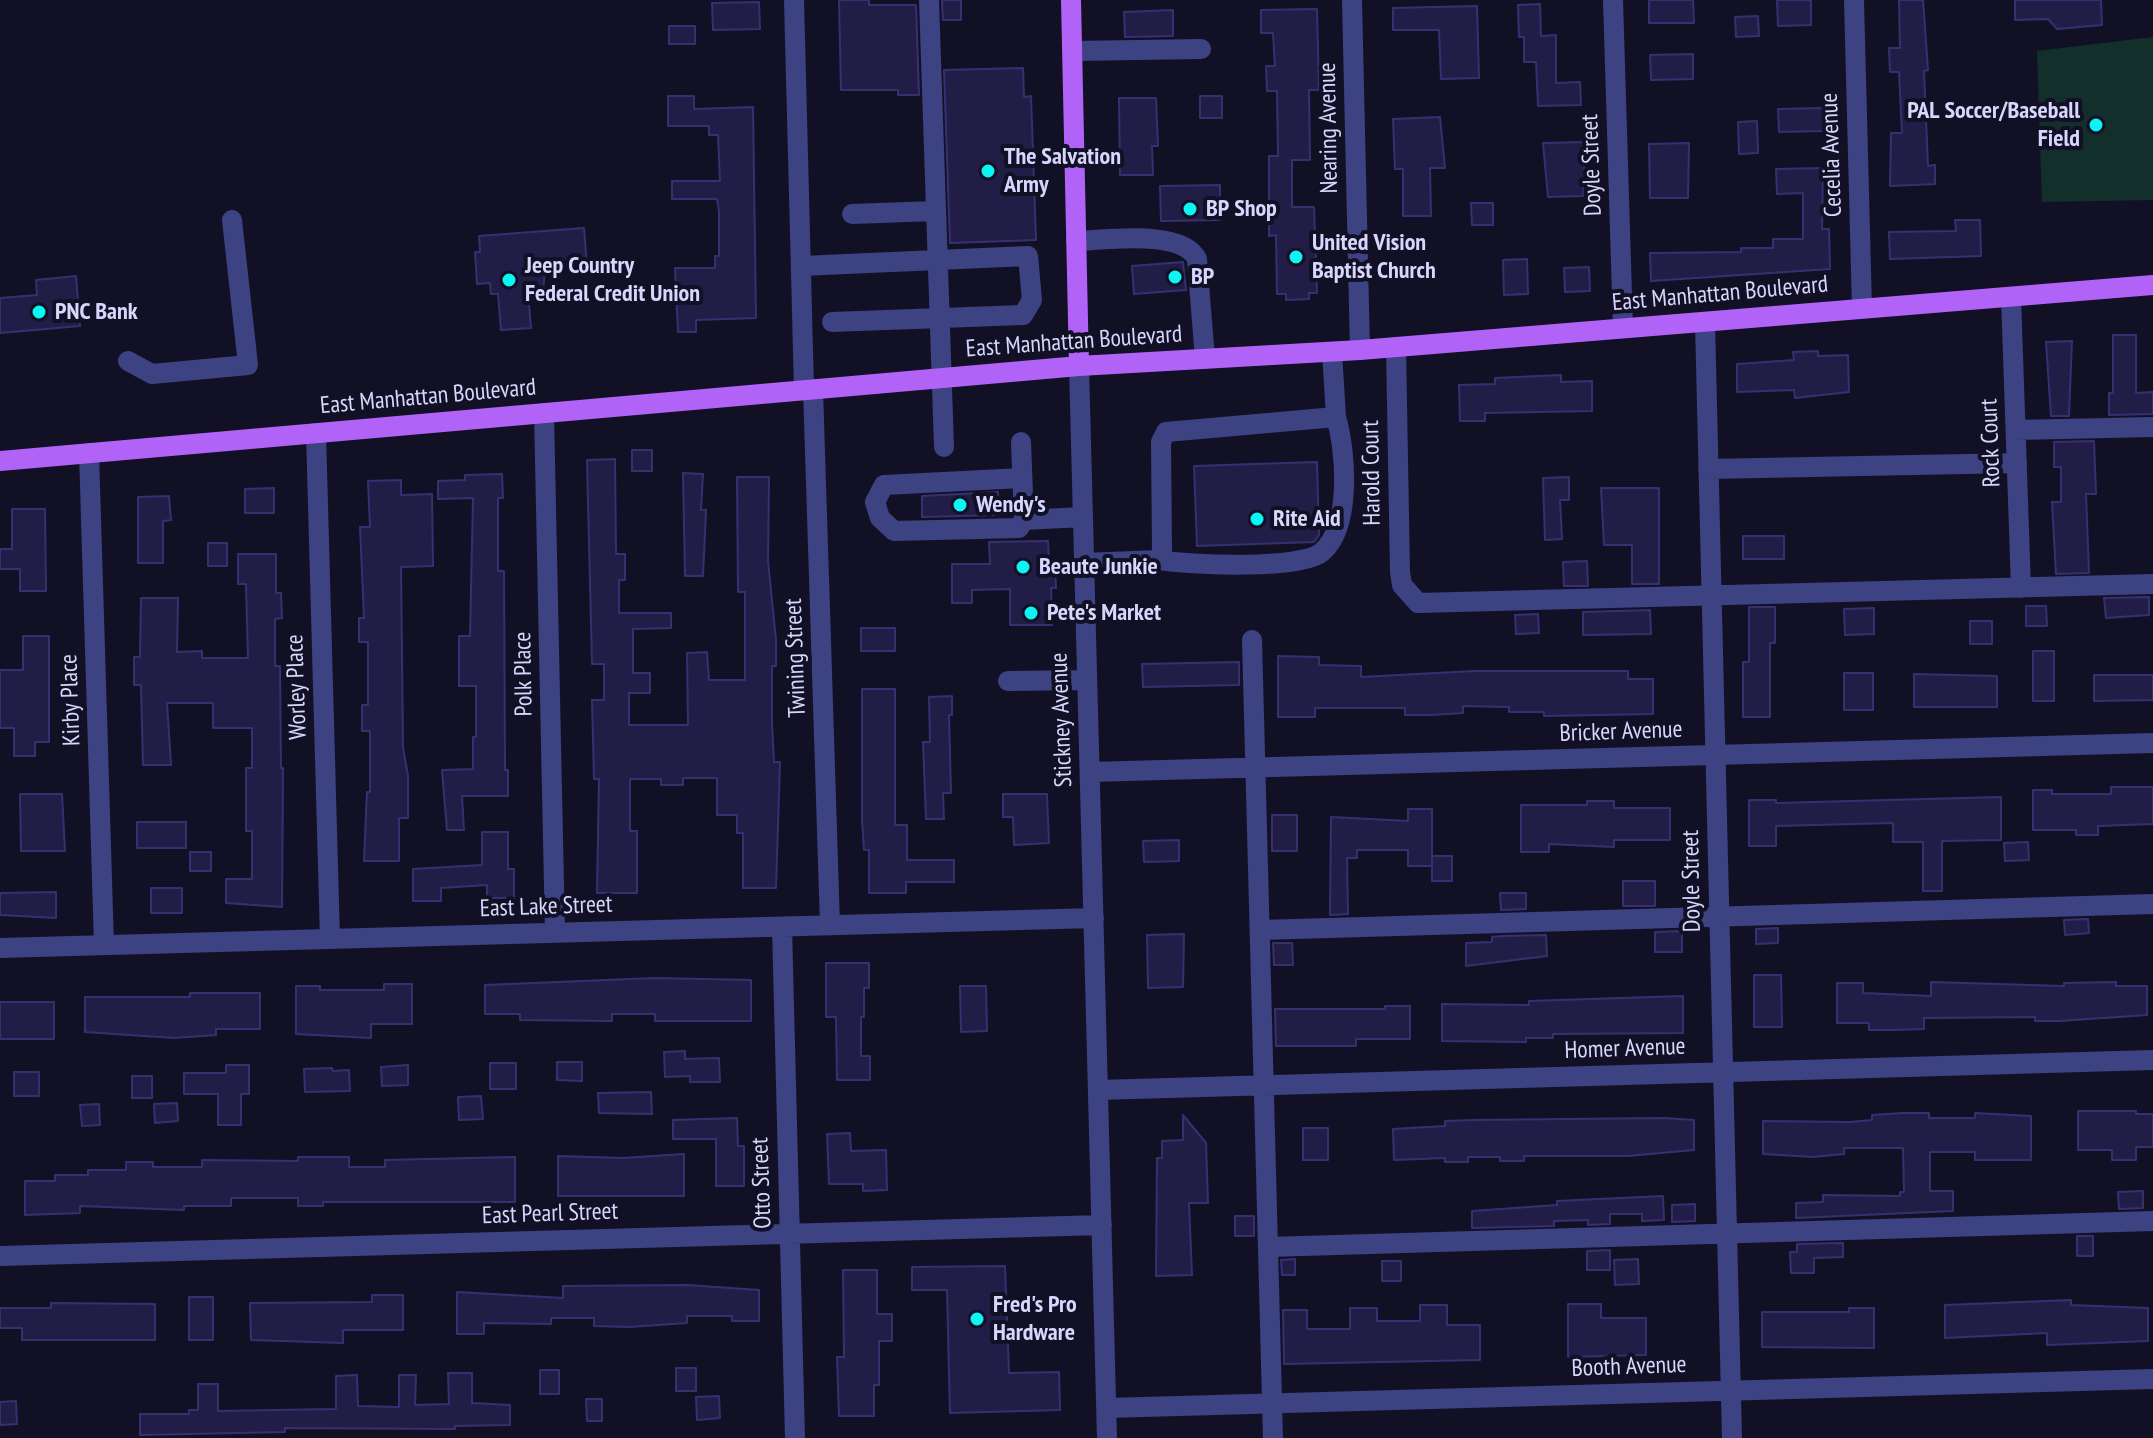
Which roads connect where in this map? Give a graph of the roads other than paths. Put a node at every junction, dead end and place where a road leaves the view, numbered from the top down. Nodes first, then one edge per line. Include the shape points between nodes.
1 (794, 0) edge
2 (929, 0) edge
3 (1071, 0) edge
4 (1352, 0) edge
5 (1613, 0) edge
6 (1854, 0) edge
7 (1201, 49) dead end
8 (1073, 51) junction
9 (935, 211) junction
10 (852, 214) dead end
11 (232, 220) dead end
12 (1076, 241) junction
13 (936, 260) junction
14 (801, 266) junction
15 (2153, 285) edge
16 (2011, 297) junction
17 (1862, 309) junction
18 (938, 320) junction
19 (832, 322) dead end
20 (1705, 322) junction
21 (1623, 328) junction
22 (1396, 347) junction
23 (1360, 350) junction
24 (1332, 352) junction
25 (1205, 359) junction
26 (128, 361) dead end
27 (1079, 366) junction
28 (939, 378) junction
29 (809, 390) junction
30 (544, 413) junction
31 (1336, 417) junction
32 (2153, 427) edge
33 (2016, 430) junction
34 (316, 433) junction
35 (1021, 442) dead end
36 (944, 447) dead end
37 (89, 453) junction
38 (0, 461) edge
39 (2017, 463) junction
40 (1708, 469) junction
41 (1022, 478) junction
42 (1083, 517) junction
43 (1024, 520) junction
44 (1159, 560) junction
45 (1084, 563) junction
46 (2153, 584) edge
47 (2021, 588) junction
48 (1712, 597) junction
49 (1252, 640) dead end
50 (1087, 680) junction
51 (1008, 681) dead end
52 (2153, 743) edge
53 (1716, 755) junction
54 (1253, 768) junction
55 (1090, 772) junction
56 (2153, 904) edge
57 (1719, 917) junction
58 (1094, 918) junction
59 (830, 925) junction
60 (782, 927) junction
61 (1260, 930) junction
62 (555, 933) junction
63 (330, 939) junction
64 (104, 945) junction
65 (0, 948) edge
66 (2153, 1060) edge
67 (1723, 1072) junction
68 (1264, 1085) junction
69 (1098, 1090) junction
70 (2153, 1221) edge
71 (1102, 1225) junction
72 (789, 1234) junction
73 (1727, 1235) junction
74 (1268, 1247) junction
75 (0, 1256) edge
76 (2153, 1379) edge
77 (1731, 1390) junction
78 (1272, 1403) junction
79 (1107, 1408) junction
80 (795, 1438) edge
81 (1107, 1438) edge
82 (1273, 1438) edge
83 (1732, 1438) edge

1 - 14 street, Twining Street
2 - 9 street
3 - 8 main road, Stickney Avenue
4 - 23 street, Nearing Avenue
5 - 21 street, Doyle Street
6 - 17 street, Cecelia Avenue
7 - 8 street
8 - 12 main road, Stickney Avenue
9 - 10 street
9 - 13 street
11 - 26 street via 248,365 152,374
12 - 25 street via 1157,240 1193,250
12 - 27 main road, Stickney Avenue
13 - 14 street
13 - 18 street
13 - 18 street via 1028,256 1032,300 1023,315
14 - 29 street, Twining Street
15 - 16 main road, East Manhattan Boulevard
16 - 17 main road, East Manhattan Boulevard
16 - 33 street, Rock Court
17 - 20 main road, East Manhattan Boulevard
18 - 19 street
18 - 28 street
20 - 21 main road, East Manhattan Boulevard
20 - 40 street, Doyle Street
21 - 22 main road, East Manhattan Boulevard
22 - 23 main road, East Manhattan Boulevard
22 - 48 street, Harold Court via 1400,572 1408,596 1428,605
23 - 24 main road, East Manhattan Boulevard
24 - 25 main road, East Manhattan Boulevard
24 - 31 street
25 - 27 main road, East Manhattan Boulevard
27 - 28 main road, East Manhattan Boulevard
27 - 42 street, Stickney Avenue
28 - 29 main road, East Manhattan Boulevard
28 - 36 street
29 - 30 main road, East Manhattan Boulevard
29 - 59 street, Twining Street
30 - 34 main road, East Manhattan Boulevard
30 - 62 street, Polk Place
31 - 44 street via 1166,432 1161,442
31 - 44 street via 1344,497 1334,533 1321,553 1301,561
32 - 33 street
33 - 39 street, Rock Court
34 - 37 main road, East Manhattan Boulevard
34 - 63 street, Worley Place
35 - 41 street
37 - 38 main road, East Manhattan Boulevard
37 - 64 street, Kirby Place
39 - 40 street
39 - 47 street, Rock Court
40 - 48 street, Doyle Street
41 - 43 street
41 - 43 street via 884,485 875,502 880,518 894,531 1019,528
42 - 43 street
42 - 45 street, Stickney Avenue
44 - 45 street
45 - 50 street, Stickney Avenue
46 - 47 street
47 - 48 street
48 - 53 street, Doyle Street
49 - 54 street
50 - 51 street
50 - 55 street, Stickney Avenue
52 - 53 street, Bricker Avenue
53 - 54 street, Bricker Avenue
53 - 57 street, Doyle Street
54 - 55 street, Bricker Avenue
54 - 61 street
55 - 58 street, Stickney Avenue
56 - 57 street
57 - 61 street
57 - 67 street, Doyle Street
58 - 59 street, East Lake Street
58 - 69 street, Stickney Avenue
59 - 60 street, East Lake Street
60 - 62 street, East Lake Street
60 - 72 street, Otto Street
61 - 68 street
62 - 63 street, East Lake Street
63 - 64 street, East Lake Street
64 - 65 street, East Lake Street
66 - 67 street, Homer Avenue
67 - 68 street, Homer Avenue
67 - 73 street, Doyle Street
68 - 69 street, Homer Avenue
68 - 74 street
69 - 71 street, Stickney Avenue
70 - 73 street
71 - 72 street, East Pearl Street
71 - 79 street, Stickney Avenue
72 - 75 street, East Pearl Street
72 - 80 street, Otto Street
73 - 74 street
73 - 77 street, Doyle Street
74 - 78 street
76 - 77 street, Booth Avenue
77 - 78 street, Booth Avenue
77 - 83 street, Doyle Street
78 - 79 street, Booth Avenue
78 - 82 street
79 - 81 street, Stickney Avenue

